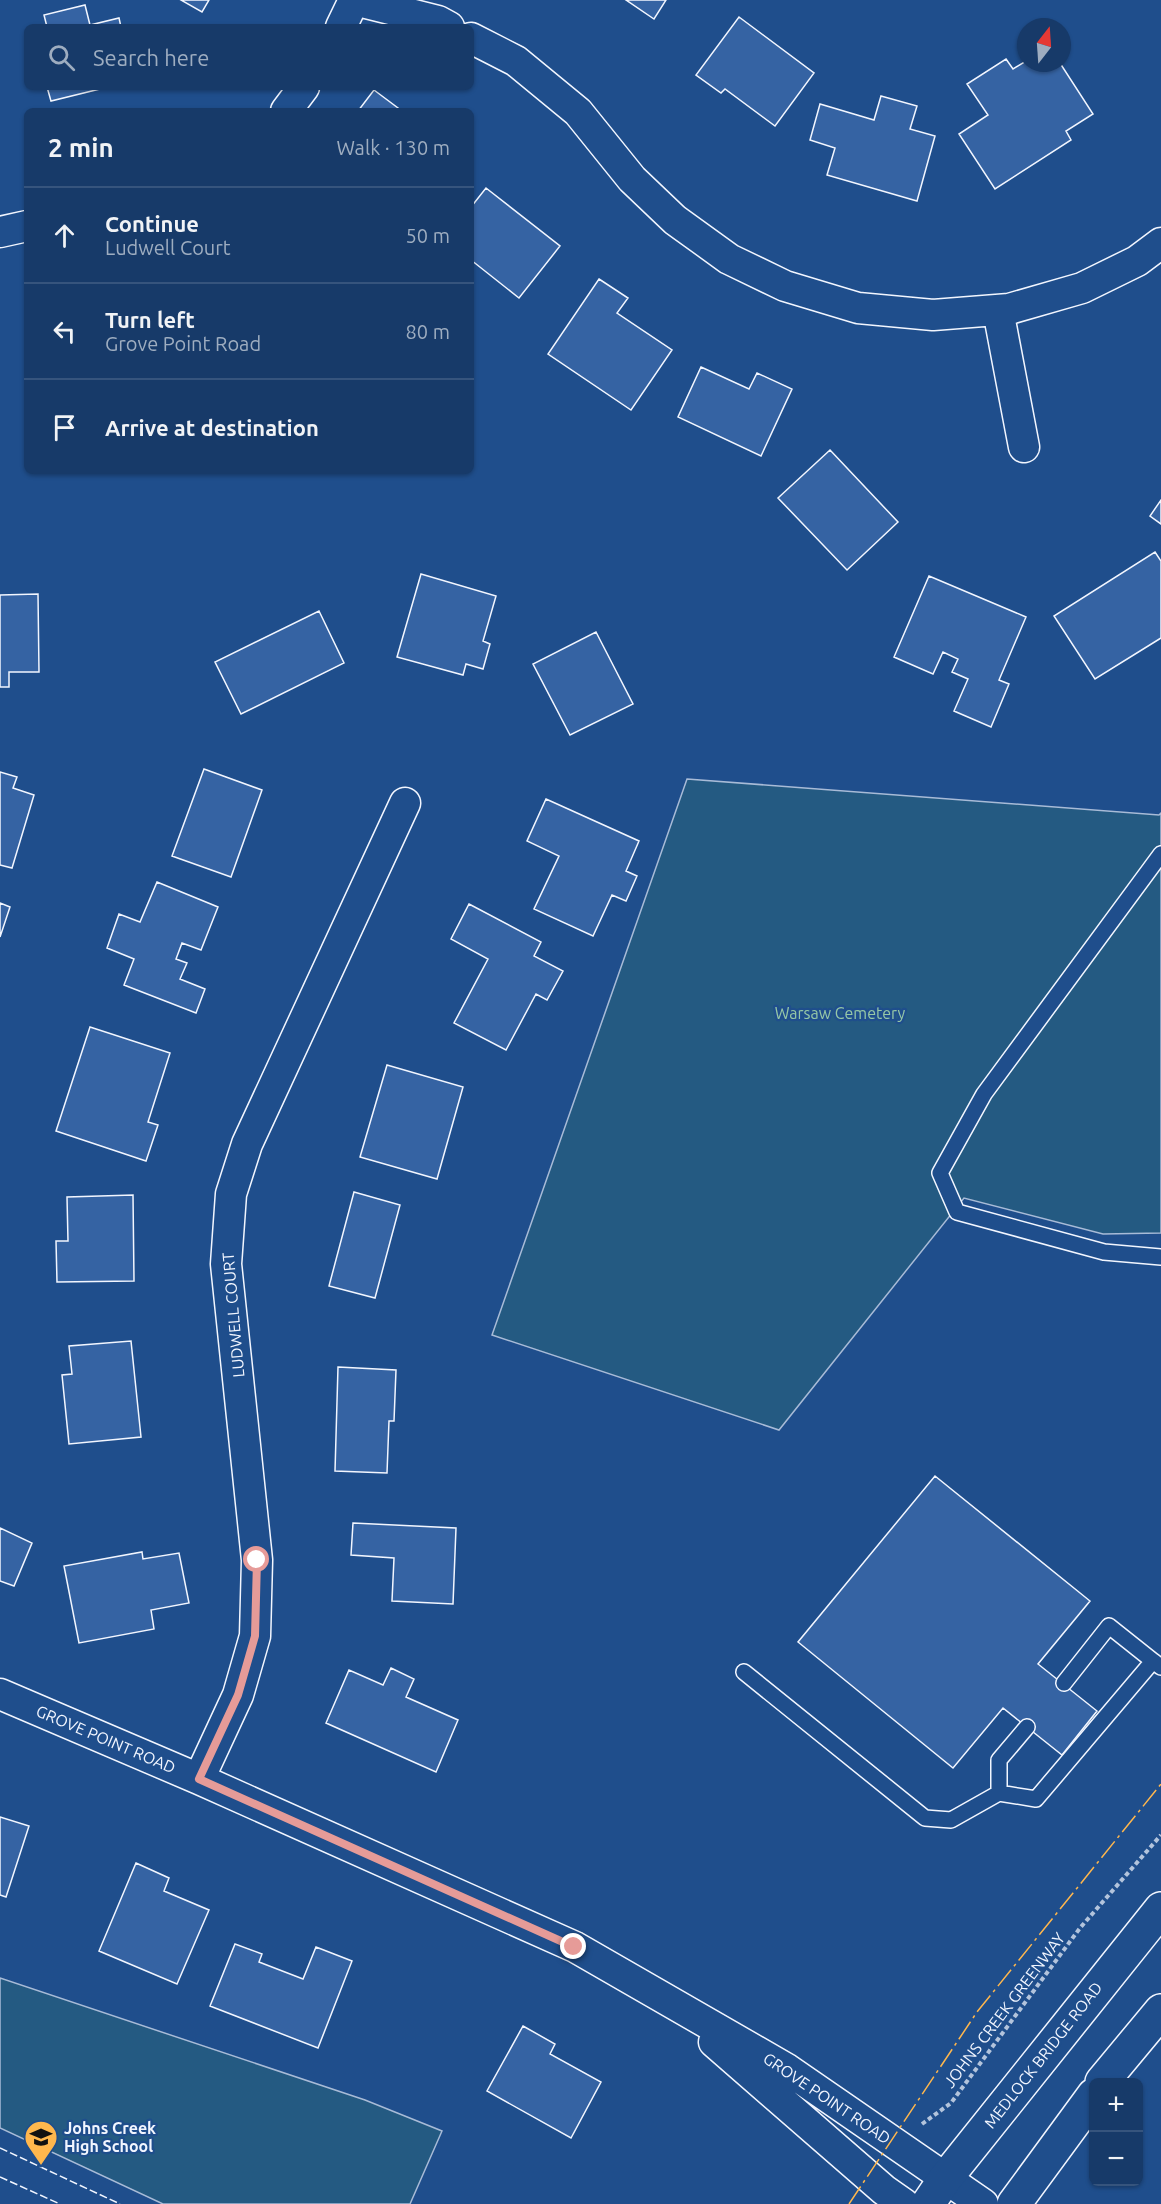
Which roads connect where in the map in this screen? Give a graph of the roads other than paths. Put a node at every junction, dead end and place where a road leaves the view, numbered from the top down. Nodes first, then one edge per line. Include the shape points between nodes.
1 (354, 0) edge
2 (342, 24) edge
3 (444, 24) edge
4 (474, 40) edge
5 (302, 90) edge
6 (288, 108) edge
7 (24, 227) edge
8 (0, 232) edge
9 (1161, 243) edge
10 (998, 310) junction
11 (1024, 447) dead end
12 (405, 803) dead end
13 (1161, 854) edge
14 (1161, 1257) edge
15 (1157, 1664) edge
16 (744, 1672) dead end
17 (1064, 1683) dead end
18 (0, 1694) edge
19 (1027, 1727) dead end
20 (199, 1779) junction
21 (999, 1793) junction
22 (1161, 1909) edge
23 (667, 2001) junction
24 (1161, 2011) edge
25 (1105, 2078) edge
26 (1089, 2102) edge
27 (937, 2191) edge
28 (904, 2204) edge
29 (983, 2204) edge
30 (1014, 2204) edge

1 - 2 street
1 - 3 street
4 - 10 street via 516,61 578,112 632,179 666,212 729,259 785,286 858,308 933,315
5 - 6 street
7 - 8 street
9 - 10 street via 1137,261 1082,288
10 - 11 street
12 - 20 street, LUDWELL COURT via 247,1144 231,1194 226,1264 257,1560 257,1611 255,1636 238,1695
13 - 14 lane via 984,1094 940,1173 957,1212 1104,1252
15 - 17 lane via 1109,1626
15 - 21 lane via 1036,1799
16 - 21 lane via 925,1818 951,1820
18 - 20 street, GROVE POINT ROAD
19 - 21 lane via 999,1760
20 - 23 street, GROVE POINT ROAD via 574,1947
22 - 27 highway, MEDLOCK BRIDGE ROAD
23 - 27 street, GROVE POINT ROAD via 787,2069 906,2151
23 - 28 street, GROVE POINT ROAD
24 - 25 highway
26 - 30 highway
27 - 29 street, GROVE POINT ROAD

